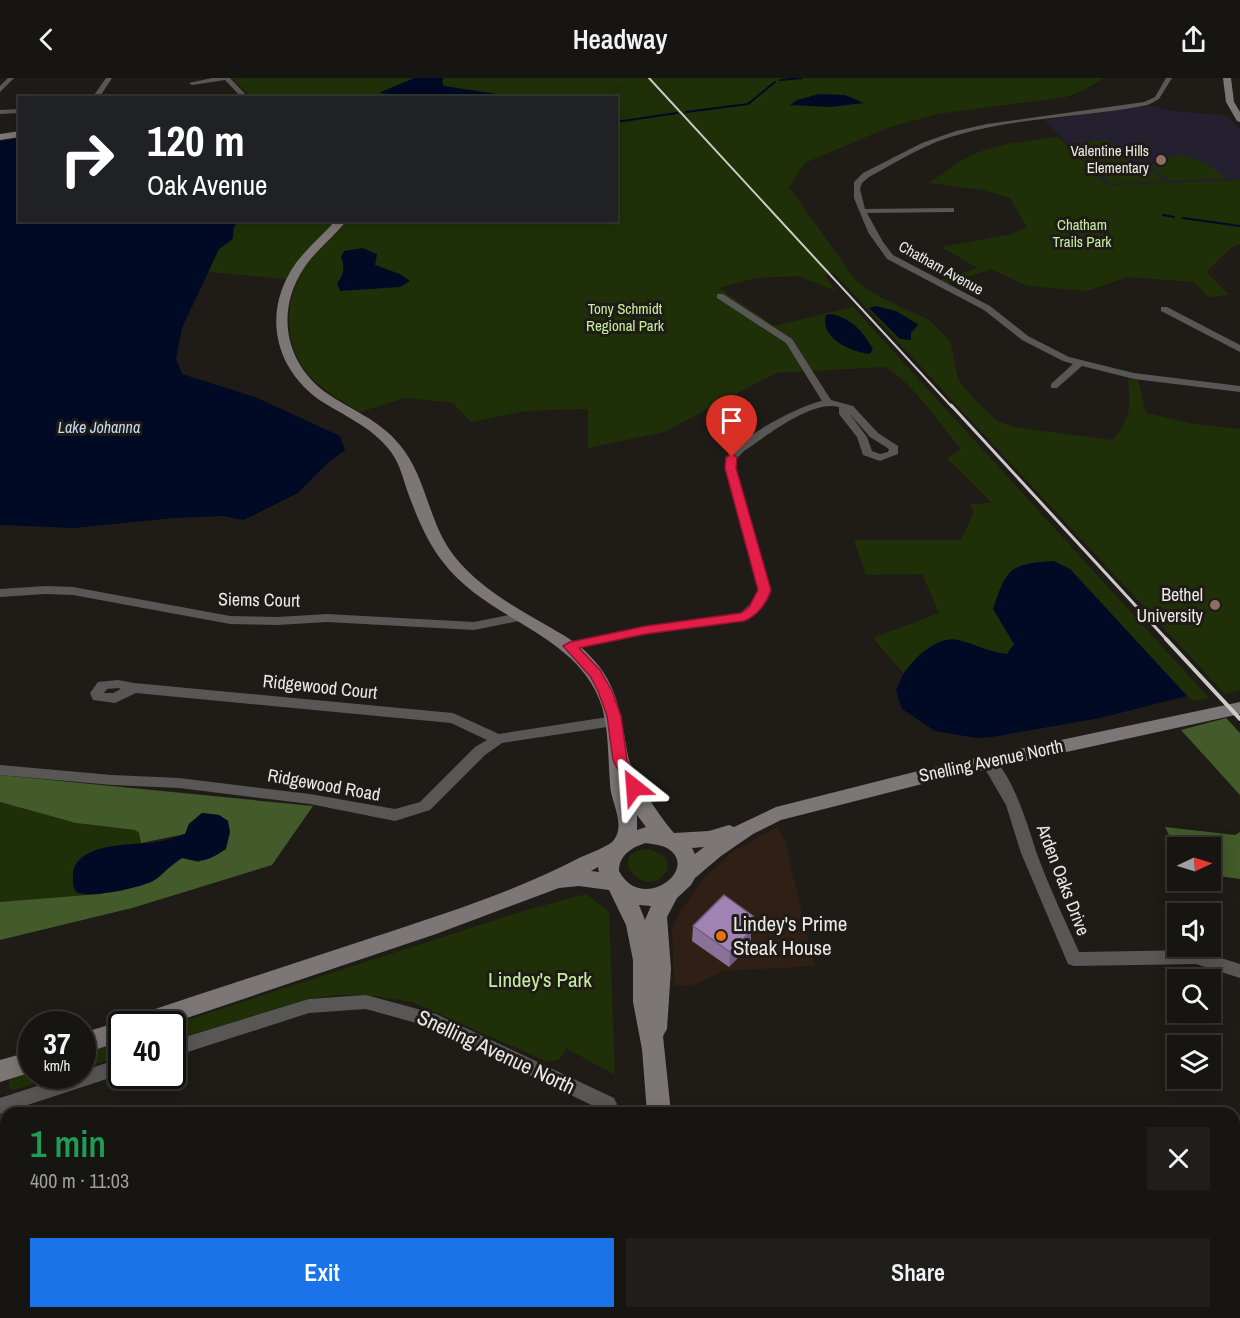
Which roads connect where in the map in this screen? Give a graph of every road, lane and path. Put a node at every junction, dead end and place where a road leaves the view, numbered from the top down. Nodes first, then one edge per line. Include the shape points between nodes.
1 (12, 78) edge
2 (109, 78) edge
3 (226, 78) edge
4 (1169, 78) edge
5 (1227, 78) edge
6 (192, 83) dead end
7 (0, 90) edge
8 (96, 96) edge
9 (244, 96) edge
10 (18, 111) edge
11 (0, 112) edge
12 (1240, 119) edge
13 (18, 134) edge
14 (0, 137) edge
15 (951, 210) dead end
16 (864, 211) junction
17 (340, 222) edge
18 (720, 296) dead end
19 (1164, 309) dead end
20 (1240, 349) edge
21 (1080, 363) junction
22 (1054, 386) dead end
23 (1240, 389) edge
24 (828, 402) junction
25 (844, 405) junction
26 (0, 593) edge
27 (519, 617) junction
28 (570, 646) junction
29 (134, 688) dead end
30 (1240, 708) edge
31 (614, 720) junction
32 (498, 739) junction
33 (620, 760) junction
34 (988, 762) junction
35 (0, 770) edge
36 (746, 829) junction
37 (669, 840) junction
38 (619, 846) junction
39 (687, 872) junction
40 (554, 881) junction
41 (618, 884) junction
42 (669, 893) junction
43 (1240, 971) edge
44 (179, 1011) edge
45 (186, 1045) edge
46 (654, 1049) junction
47 (18, 1065) edge
48 (0, 1071) edge
49 (108, 1071) edge
50 (608, 1104) dead end
51 (0, 1106) edge
52 (659, 1107) edge

1 - 7 street
2 - 8 street
3 - 6 street
3 - 9 street
4 - 16 street, Chatham Avenue via 1157,98 1146,104 987,126 931,141 858,182 856,195
5 - 12 street via 1230,102
10 - 11 street
13 - 14 street
15 - 16 street
16 - 21 street, Chatham Avenue via 879,244 898,262 987,308 1038,346
17 - 27 street via 304,260 286,291 280,328 289,361 318,392 392,444 403,460 437,542 450,561 479,589
18 - 24 street via 789,341
19 - 20 street
21 - 22 street
21 - 23 street, Chatham Avenue via 1134,376
24 - 25 street
24 - 28 street via 814,405 740,449 730,462 765,590 753,610 744,616
25 - 25 street via 844,414 862,437 867,453 880,458 893,454 894,448
26 - 27 street, Siems Court via 73,591 230,620 327,618 474,626
27 - 28 street
28 - 31 street via 596,674
29 - 32 street, Ridgewood Court via 453,718
30 - 34 street, Snelling Avenue North
31 - 32 street, Ridgewood Road
31 - 33 street
32 - 35 street, Ridgewood Road via 425,806 395,815 179,783
33 - 37 street via 648,816
33 - 38 street via 619,788 629,814 629,826
34 - 36 street, Snelling Avenue North via 776,814
34 - 43 street, Arden Oaks Drive via 1006,787 1074,959 1196,957
36 - 37 street, Snelling Avenue North via 709,839
36 - 39 street, Snelling Avenue North
37 - 38 street via 646,835
37 - 39 street via 687,857
38 - 40 street
38 - 41 street via 610,859 609,869
39 - 42 street via 679,887
40 - 41 street via 579,878
40 - 44 street via 428,928
41 - 42 street via 643,897
41 - 46 street via 637,925 644,960 644,1002
42 - 46 street via 656,916 660,969
45 - 50 street, Snelling Avenue North via 309,1006 366,1002 430,1019
46 - 52 street
47 - 48 street
49 - 51 street

